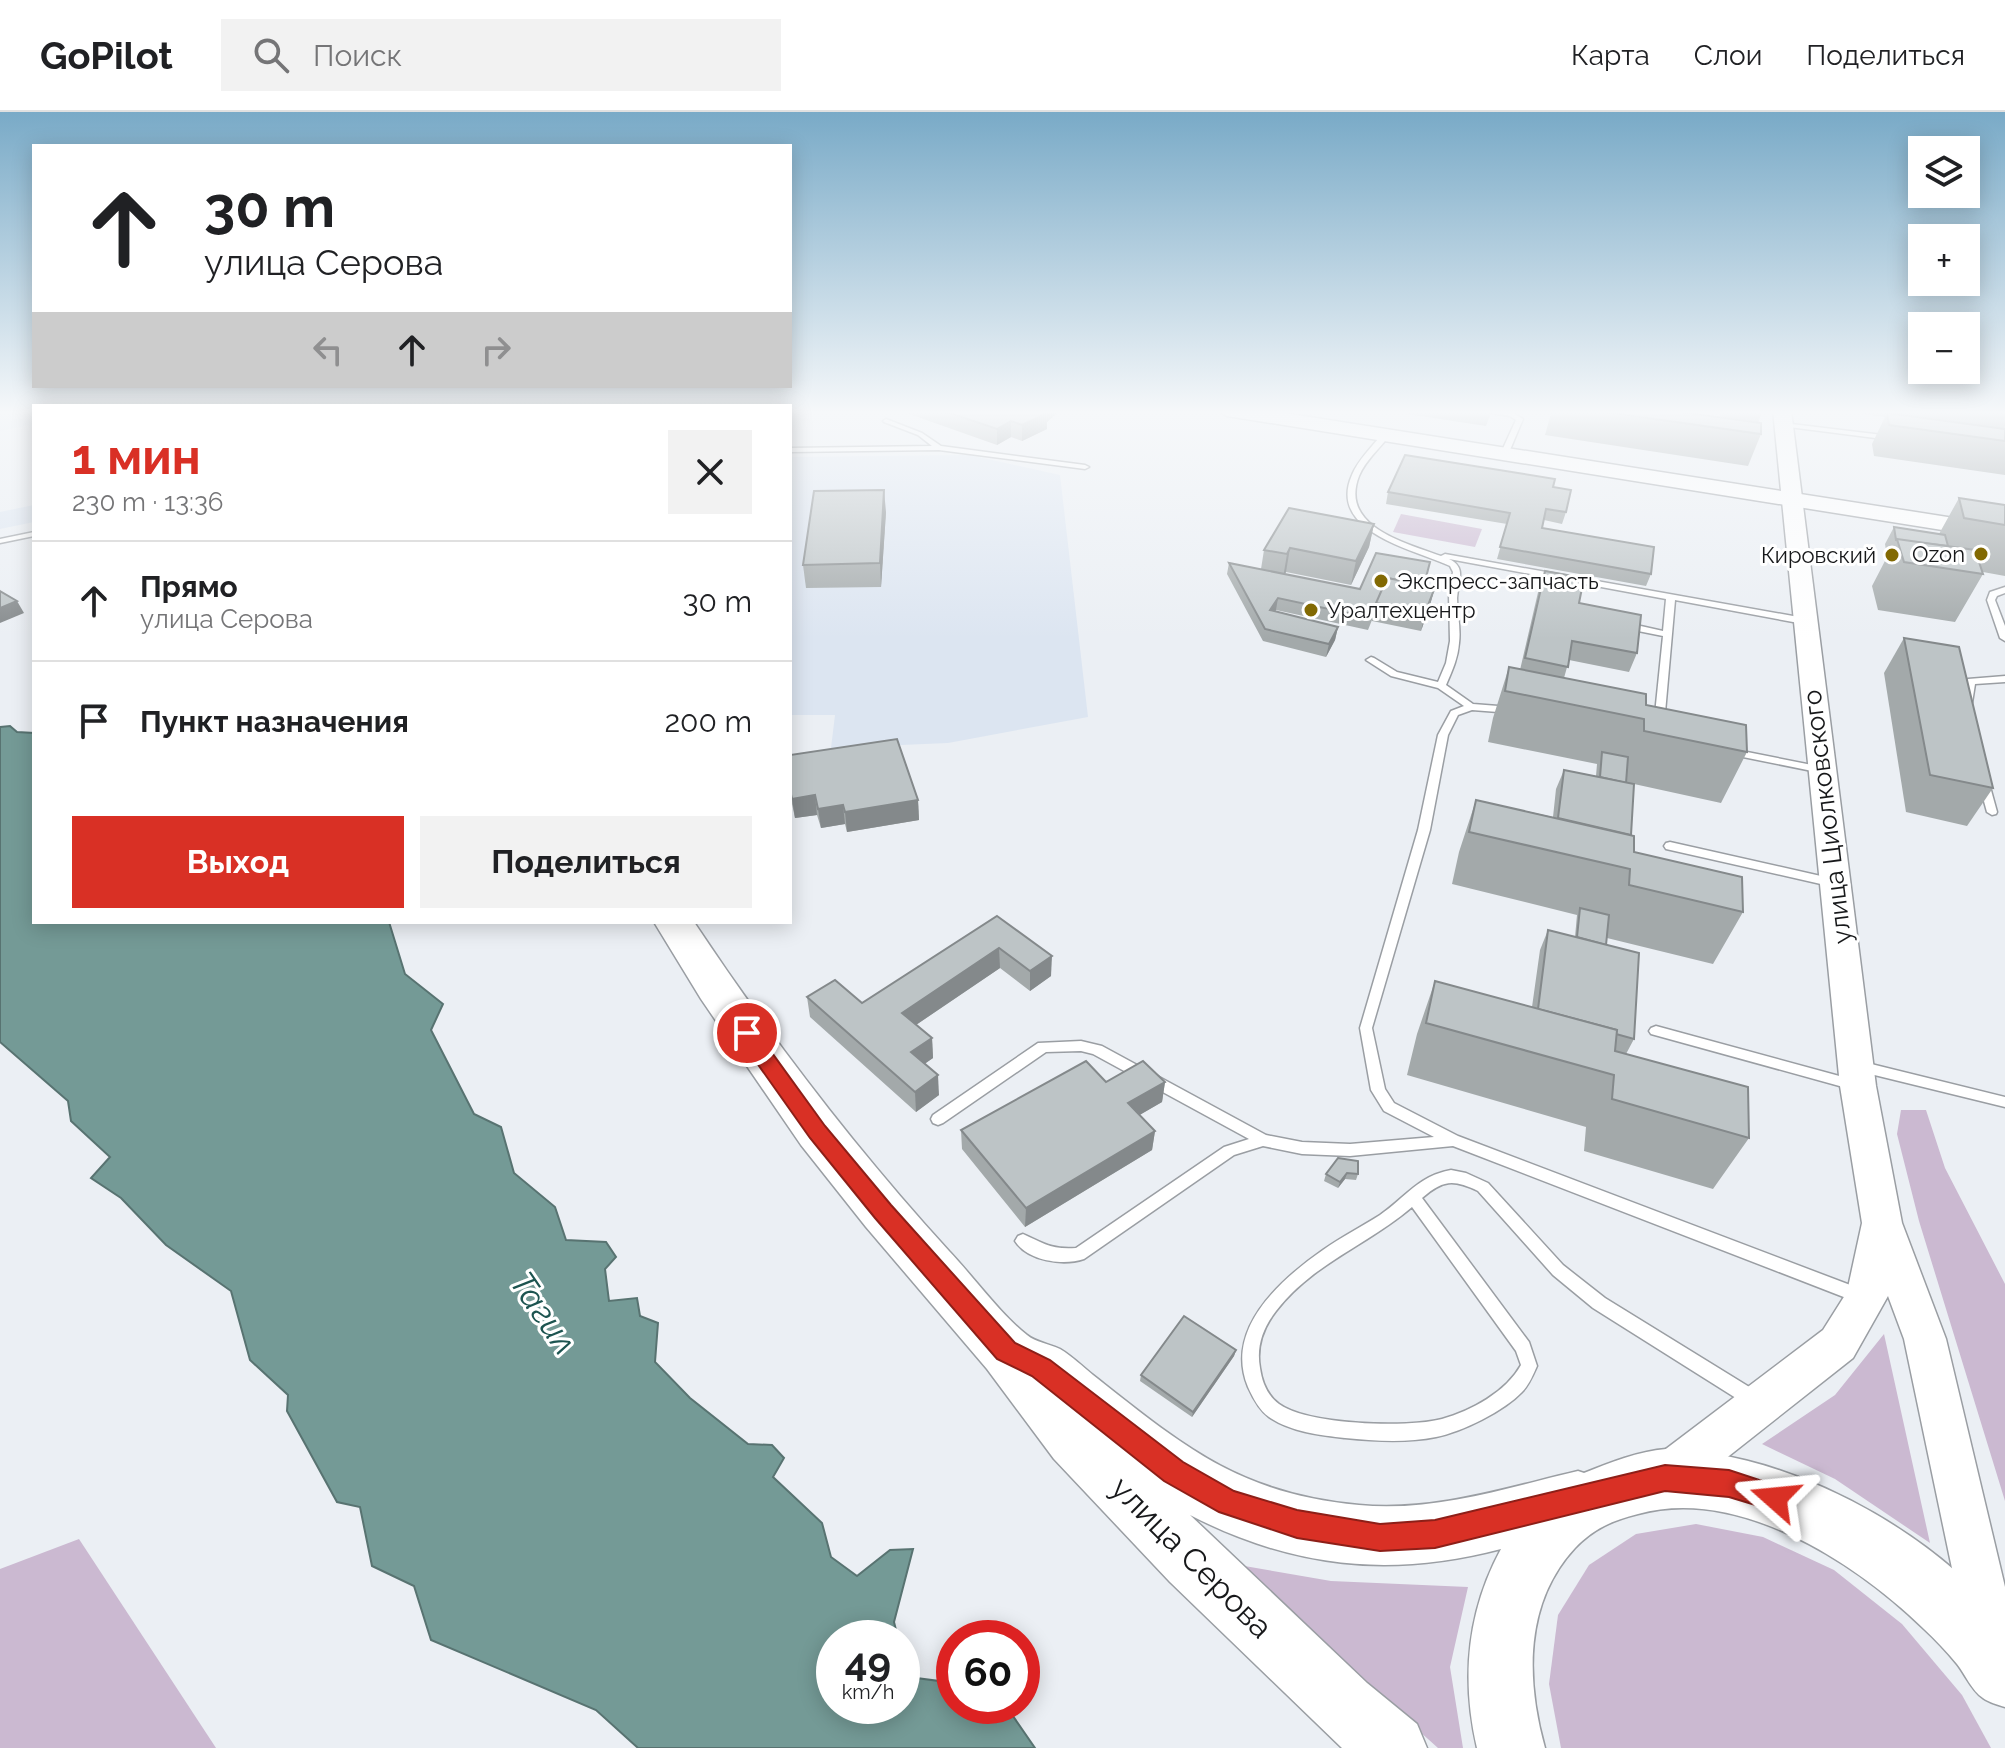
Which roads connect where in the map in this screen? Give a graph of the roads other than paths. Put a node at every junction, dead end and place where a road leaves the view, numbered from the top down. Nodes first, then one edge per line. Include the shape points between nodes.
1 (1352, 486) edge
2 (1703, 486) edge
3 (1789, 486) edge
4 (1790, 500) junction
5 (2005, 533) edge
6 (32, 534) edge
7 (0, 541) edge
8 (1433, 553) junction
9 (2005, 590) edge
10 (1671, 596) junction
11 (1612, 620) edge
12 (1804, 621) junction
13 (1667, 634) junction
14 (2005, 638) edge
15 (1371, 660) dead end
16 (2005, 679) edge
17 (1441, 686) junction
18 (1471, 707) junction
19 (1519, 711) edge
20 (1968, 720) edge
21 (1657, 738) edge
22 (1718, 750) edge
23 (1822, 770) junction
24 (1981, 772) edge
25 (1992, 812) edge
26 (1670, 846) dead end
27 (1834, 883) junction
28 (675, 924) edge
29 (1656, 1031) dead end
30 (1857, 1075) junction
31 (2005, 1102) edge
32 (938, 1119) dead end
33 (1263, 1140) junction
34 (1453, 1140) junction
35 (1412, 1196) junction
36 (1882, 1223) junction
37 (1023, 1241) dead end
38 (1867, 1298) junction
39 (1006, 1351) junction
40 (1761, 1403) junction
41 (1665, 1478) junction
42 (1594, 1496) junction
43 (2001, 1669) edge
44 (1393, 1748) edge
45 (1511, 1748) edge

1 - 8 lane via 1358,520 1377,533
2 - 4 main road
3 - 4 street, улица Циолковского
4 - 5 main road
4 - 12 street, улица Циолковского
6 - 7 lane
8 - 10 lane
8 - 17 lane via 1457,572 1455,641
9 - 14 lane via 1991,600
10 - 12 lane
10 - 13 lane
11 - 13 lane
12 - 23 street, улица Циолковского
13 - 21 lane
15 - 17 lane via 1394,674
16 - 20 lane via 1971,681
17 - 18 lane
18 - 19 lane
18 - 34 lane via 1454,713 1443,735 1424,830 1366,1028 1378,1090 1389,1107
22 - 23 lane
23 - 27 street, улица Циолковского
24 - 25 lane
26 - 27 lane
27 - 30 street, улица Циолковского
28 - 39 main road, улица Серова via 818,1132
29 - 30 lane
30 - 31 lane
30 - 36 street, улица Циолковского
32 - 33 lane via 1043,1047 1081,1046
33 - 34 lane via 1350,1150
33 - 37 lane via 1229,1151 1079,1254 1045,1254
34 - 38 lane
35 - 35 lane via 1396,1213 1300,1273 1251,1337 1248,1365 1273,1410 1310,1426 1438,1429 1494,1404 1518,1385 1529,1366 1523,1347
35 - 40 lane via 1423,1185 1446,1177 1469,1179 1483,1187 1558,1270 1599,1303
36 - 38 street, улица Циолковского
36 - 43 street, улица Циолковского via 1925,1339
38 - 40 street, улица Циолковского via 1838,1344
39 - 42 main road, улица Серова via 1041,1368 1174,1471 1228,1503 1297,1524 1380,1538 1435,1534
39 - 44 main road, улица Серова via 1074,1439 1192,1560
40 - 41 street, улица Циолковского
41 - 42 main road, улица Серова
41 - 43 main road, улица Серова via 1729,1483 1797,1505 1867,1542 1935,1596
42 - 45 main road via 1547,1530 1516,1581 1500,1648

